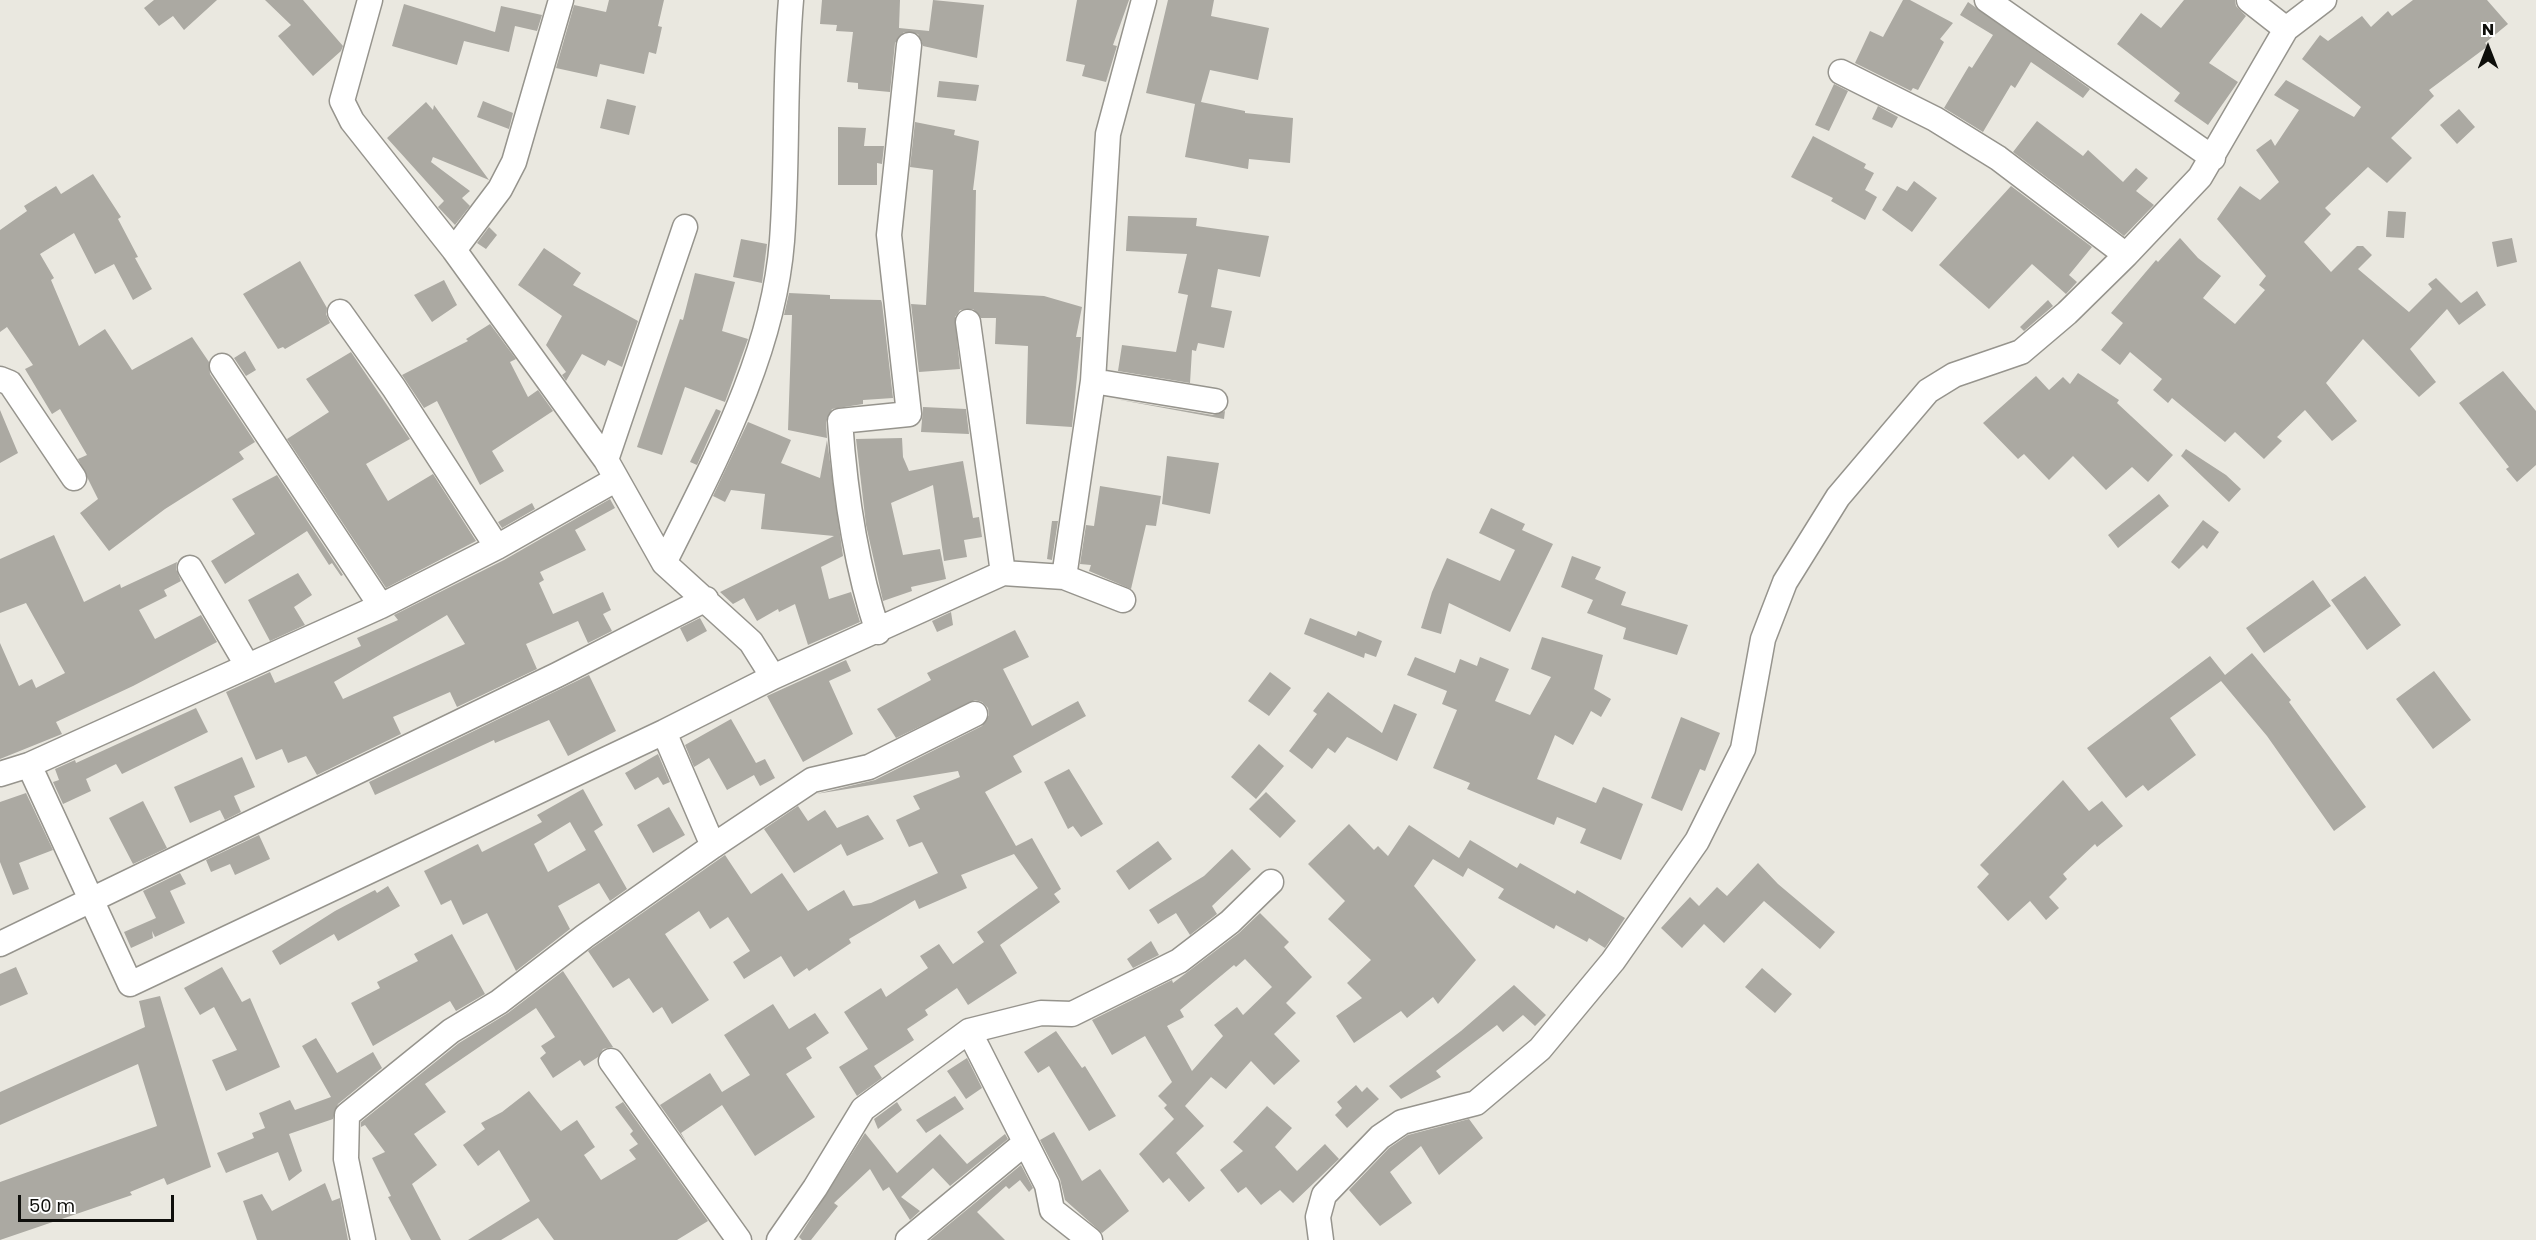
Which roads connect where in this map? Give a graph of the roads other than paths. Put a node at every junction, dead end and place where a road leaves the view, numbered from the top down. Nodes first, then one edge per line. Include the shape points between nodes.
1 (370, 0) edge
2 (561, 0) edge
3 (790, 0) edge
4 (1144, 0) edge
5 (1987, 0) edge
6 (2249, 0) edge
7 (2324, 0) edge
8 (2286, 29) junction
9 (909, 45) dead end
10 (1841, 72) dead end
11 (2213, 158) junction
12 (685, 227) dead end
13 (454, 250) junction
14 (2126, 255) junction
15 (340, 312) dead end
16 (968, 322) dead end
17 (222, 366) dead end
18 (0, 379) edge
19 (1093, 381) junction
20 (1215, 401) dead end
21 (611, 470) junction
22 (74, 478) dead end
23 (497, 547) junction
24 (664, 563) junction
25 (190, 568) dead end
26 (1004, 573) junction
27 (1064, 577) junction
28 (706, 599) junction
29 (1123, 600) dead end
30 (381, 606) junction
31 (878, 632) junction
32 (247, 665) junction
33 (773, 677) junction
34 (975, 714) dead end
35 (664, 732) junction
36 (29, 765) junction
37 (0, 774) edge
38 (713, 846) junction
39 (1271, 882) dead end
40 (93, 901) junction
41 (0, 944) edge
42 (969, 1031) junction
43 (611, 1061) dead end
44 (1025, 1143) junction
45 (785, 1237) edge
46 (363, 1240) edge
47 (739, 1240) edge
48 (908, 1240) edge
49 (1090, 1240) edge
50 (1321, 1240) edge

1 - 13 street via 342,101 352,121
2 - 13 street via 514,162 500,189
3 - 24 street via 782,242 772,298 750,381
4 - 19 street via 1108,134
5 - 11 street
6 - 8 street
7 - 8 street
8 - 11 street
9 - 31 street via 889,236 909,414 840,421 845,483 861,581
10 - 14 street via 1935,119 1998,158
11 - 14 street via 2200,177
12 - 21 street
13 - 21 street
14 - 50 street via 2021,352 1954,375 1928,391 1838,497 1785,582 1763,639 1743,749 1691,850 1613,962 1540,1049 1476,1103 1422,1115 1380,1137 1324,1195 1318,1217
15 - 23 street
16 - 26 street
17 - 30 street
18 - 22 street via 10,383
19 - 20 street
19 - 27 street
21 - 23 street
21 - 24 street
23 - 30 street
24 - 28 street
25 - 32 street
26 - 27 street
26 - 31 street
27 - 29 street
28 - 33 street via 751,642
28 - 40 street
30 - 32 street
31 - 33 street
32 - 36 street
33 - 35 street
34 - 38 street via 869,767 812,780
35 - 38 street
35 - 40 street via 130,984
36 - 37 street
36 - 40 street
38 - 46 street via 499,1002 451,1031 347,1114 346,1160
39 - 42 street via 1230,922 1179,961 1091,1005 1072,1014 1041,1013
40 - 41 street
42 - 44 street
42 - 45 street via 863,1109
43 - 47 street
44 - 48 street
44 - 49 street via 1047,1185 1052,1210

